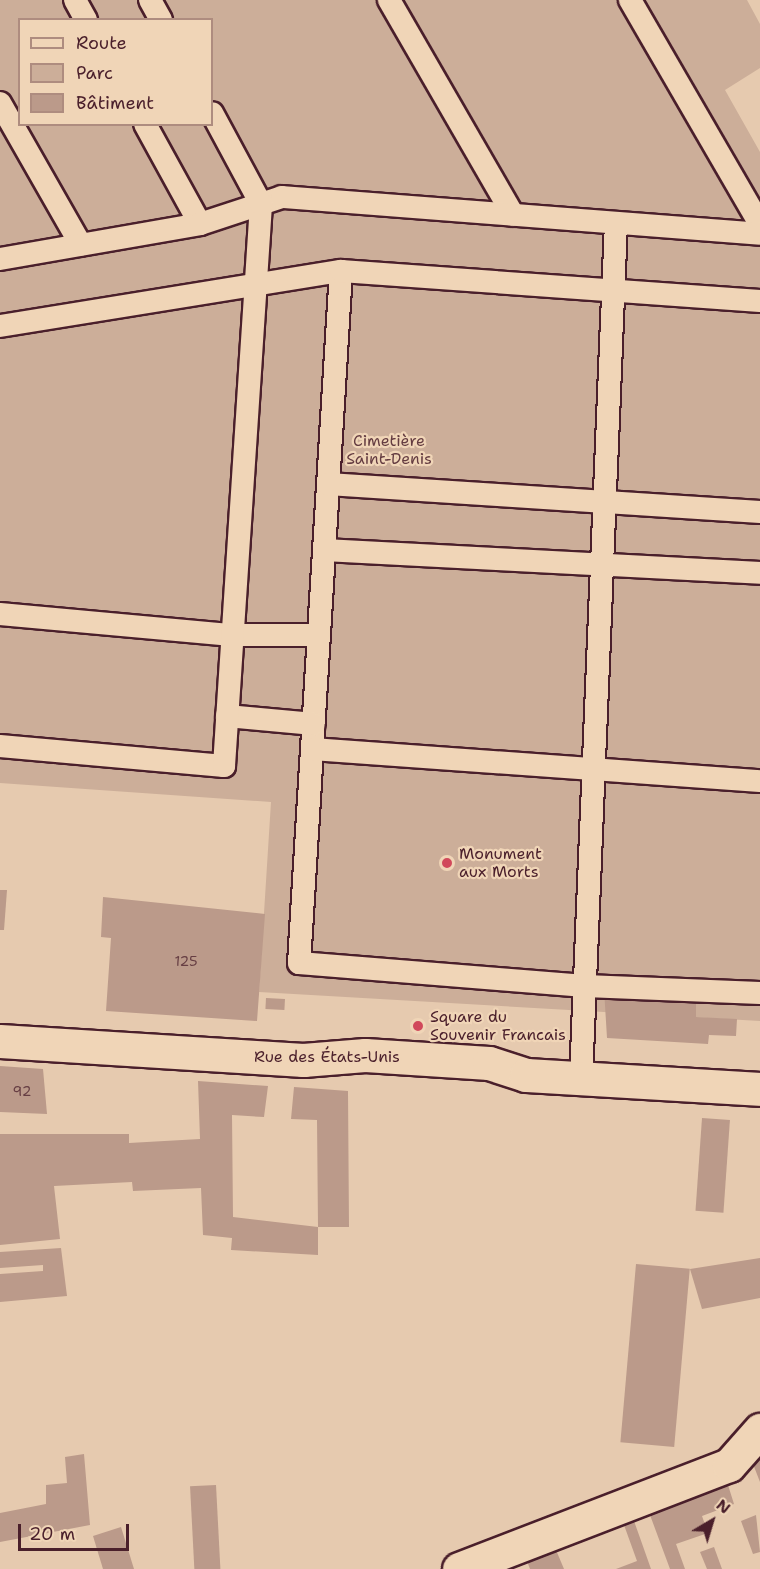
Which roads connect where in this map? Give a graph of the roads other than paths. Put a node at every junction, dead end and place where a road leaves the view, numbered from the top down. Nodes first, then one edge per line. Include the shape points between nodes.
1 (75, 0) edge
2 (150, 0) edge
3 (389, 0) edge
4 (630, 0) edge
5 (85, 18) edge
6 (160, 18) edge
7 (0, 103) edge
8 (213, 115) edge
9 (146, 126) edge
10 (261, 204) junction
11 (513, 216) junction
12 (200, 224) junction
13 (616, 224) junction
14 (760, 224) edge
15 (760, 234) edge
16 (81, 245) junction
17 (3, 253) edge
18 (341, 271) junction
19 (256, 281) junction
20 (613, 289) junction
21 (760, 301) edge
22 (0, 326) edge
23 (328, 484) junction
24 (603, 501) junction
25 (760, 512) edge
26 (324, 550) junction
27 (600, 563) junction
28 (760, 573) edge
29 (0, 614) edge
30 (232, 635) junction
31 (319, 636) junction
32 (227, 716) junction
33 (314, 724) junction
34 (0, 746) edge
35 (312, 749) junction
36 (592, 769) junction
37 (760, 781) edge
38 (585, 986) junction
39 (760, 993) edge
40 (0, 1041) edge
41 (581, 1079) junction
42 (760, 1089) edge
43 (760, 1430) edge
44 (459, 1569) edge

1 - 5 lane
2 - 6 lane
3 - 11 lane
4 - 14 lane
7 - 16 lane
8 - 10 lane
9 - 12 lane
10 - 11 lane via 282,197
10 - 12 lane
10 - 19 lane
11 - 13 lane
12 - 16 lane
13 - 15 lane
13 - 20 lane
16 - 17 lane
18 - 19 lane
18 - 20 lane
18 - 23 lane
19 - 22 lane
19 - 30 lane
20 - 21 lane
20 - 24 lane
23 - 24 lane
23 - 26 lane
24 - 25 lane
24 - 27 lane
26 - 27 lane
26 - 31 lane
27 - 28 lane
27 - 36 lane
29 - 30 lane
30 - 31 lane
30 - 32 lane
31 - 33 lane
32 - 33 lane
32 - 34 lane via 224,766
33 - 35 lane
35 - 36 lane
35 - 38 lane via 299,963
36 - 37 lane
36 - 38 lane
38 - 39 lane
38 - 41 lane
40 - 41 street, Rue des États-Unis via 303,1060 365,1055 489,1064 526,1075
41 - 42 street, Rue des États-Unis
43 - 44 street via 729,1465

